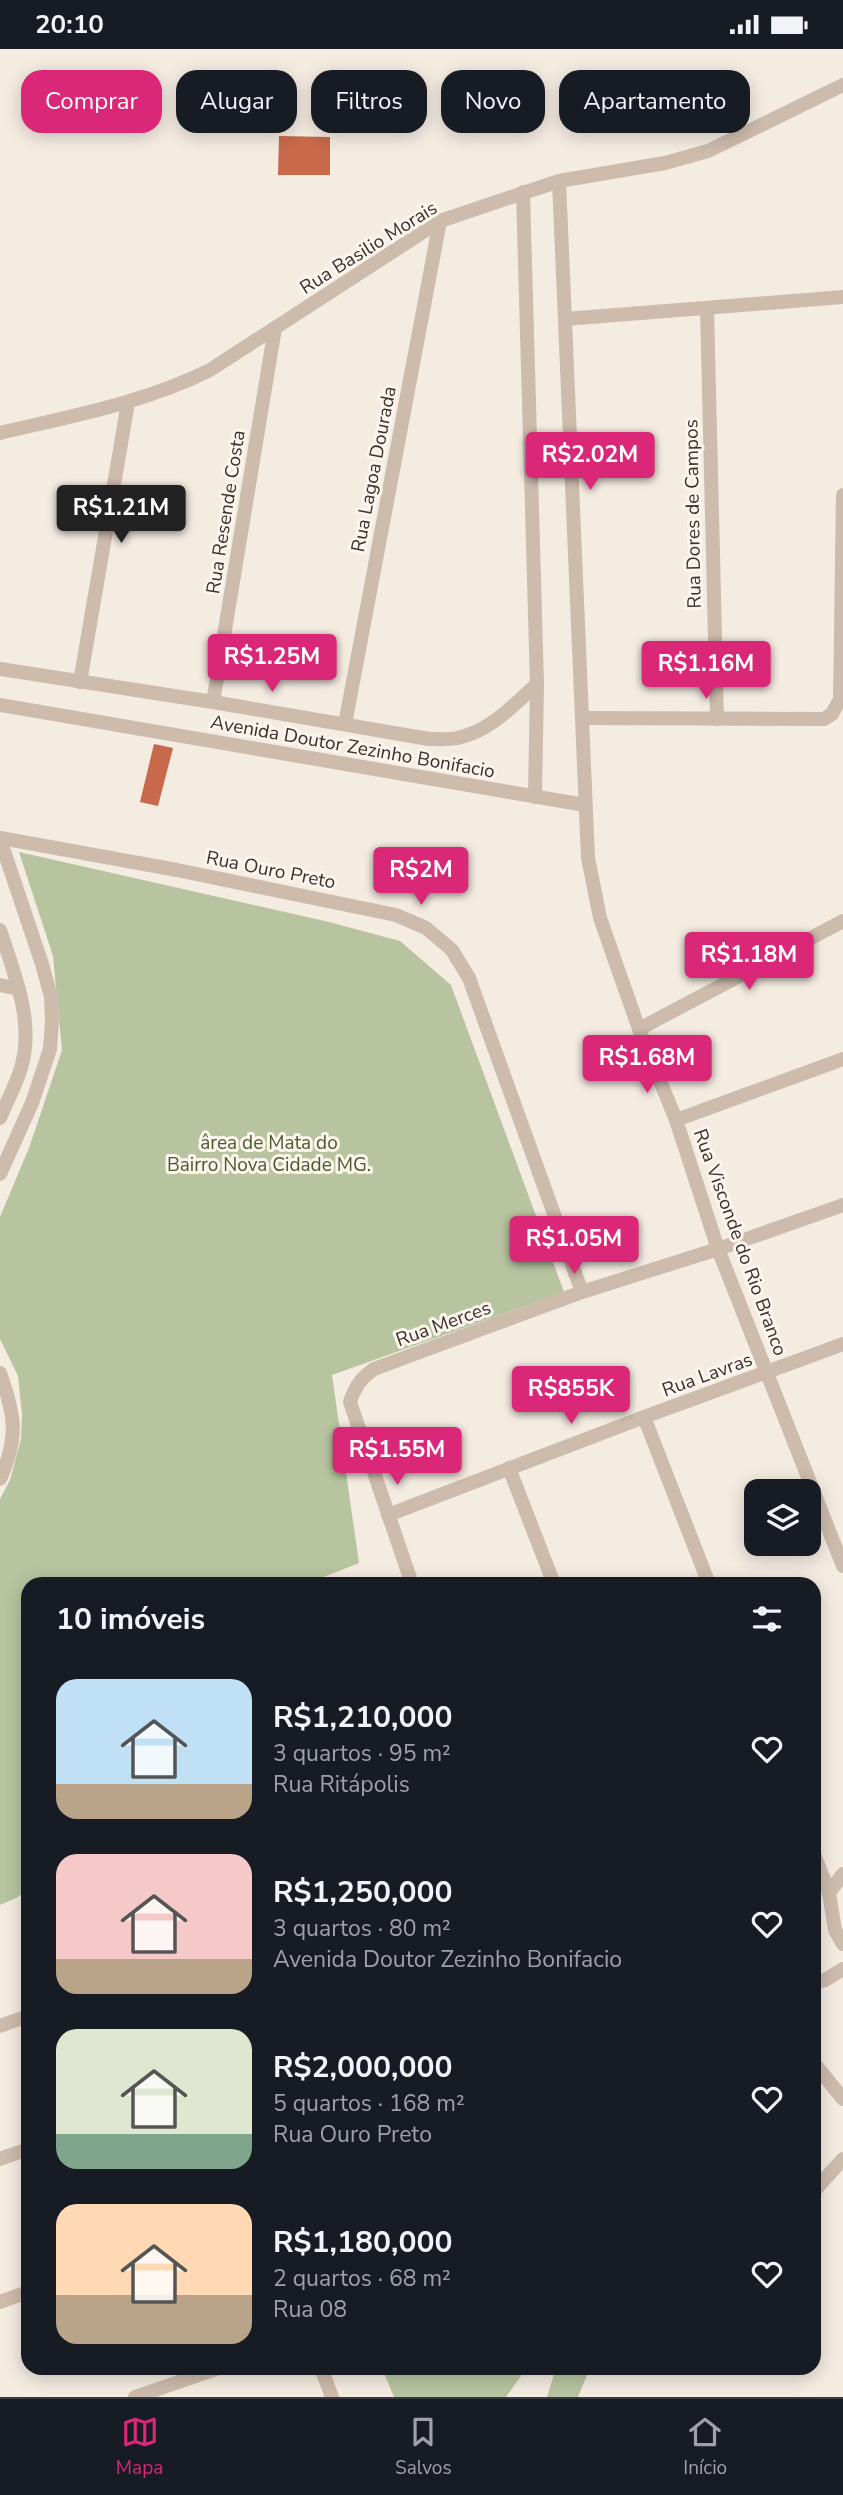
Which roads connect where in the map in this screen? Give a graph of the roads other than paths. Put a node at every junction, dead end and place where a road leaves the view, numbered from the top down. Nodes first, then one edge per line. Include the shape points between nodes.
1 (843, 85) edge
2 (559, 181) junction
3 (523, 192) junction
4 (440, 221) junction
5 (843, 297) edge
6 (706, 308) junction
7 (565, 319) junction
8 (275, 328) junction
9 (128, 403) junction
10 (0, 433) edge
11 (843, 495) edge
12 (0, 669) edge
13 (80, 682) junction
14 (537, 684) junction
15 (213, 702) junction
16 (0, 705) edge
17 (583, 718) junction
18 (717, 719) junction
19 (345, 724) junction
20 (535, 797) junction
21 (585, 805) junction
22 (0, 839) edge
23 (843, 921) edge
24 (0, 930) edge
25 (0, 985) edge
26 (19, 989) junction
27 (639, 1029) junction
28 (843, 1059) edge
29 (0, 1118) edge
30 (676, 1120) junction
31 (0, 1174) edge
32 (843, 1205) edge
33 (718, 1249) junction
34 (582, 1292) junction
35 (843, 1344) edge
36 (0, 1373) edge
37 (767, 1373) junction
38 (644, 1417) junction
39 (509, 1468) junction
40 (0, 1479) edge
41 (388, 1515) junction
42 (843, 1566) edge
43 (407, 1577) edge
44 (551, 1577) edge
45 (706, 1577) edge
46 (821, 1872) edge
47 (843, 1874) edge
48 (829, 1893) junction
49 (843, 1944) edge
50 (843, 1969) edge
51 (821, 1981) edge
52 (21, 2018) edge
53 (0, 2025) edge
54 (821, 2072) edge
55 (843, 2099) edge
56 (21, 2152) edge
57 (0, 2159) edge
58 (843, 2159) edge
59 (821, 2184) edge
60 (21, 2294) edge
61 (0, 2302) edge
62 (199, 2375) edge
63 (324, 2375) edge
64 (135, 2397) edge
65 (332, 2397) edge

1 - 2 street, Rua Basilio Morais via 708,151
2 - 3 street, Rua Basilio Morais
2 - 7 street
3 - 4 street, Rua Basilio Morais
3 - 14 street
4 - 8 street, Rua Basilio Morais
4 - 19 street, Rua Lagoa Dourada
5 - 6 street
6 - 7 street
6 - 18 street, Rua Dores de Campos
7 - 17 street
8 - 9 street, Rua Basilio Morais via 210,370
8 - 15 street, Rua Resende Costa
9 - 10 street, Rua Basilio Morais
9 - 13 street
11 - 18 street via 840,699 832,714 824,719
12 - 13 street, Avenida Doutor Zezinho Bonifacio
13 - 15 street, Avenida Doutor Zezinho Bonifacio
14 - 19 street, Avenida Doutor Zezinho Bonifacio via 505,714 457,738 429,739
14 - 20 street
15 - 19 street, Avenida Doutor Zezinho Bonifacio
16 - 20 street, Avenida Doutor Zezinho Bonifacio
17 - 18 street
17 - 21 street
20 - 21 street, Avenida Doutor Zezinho Bonifacio
21 - 27 street, Rua Visconde do Rio Branco via 588,858 600,919
22 - 31 street via 42,964 52,1021 50,1049 32,1103
22 - 34 street, Rua Ouro Preto via 318,898 396,915 426,928 452,950 469,978
23 - 27 street
24 - 26 street
25 - 26 street
26 - 29 street via 26,1037 21,1067
27 - 30 street, Rua Visconde do Rio Branco
28 - 30 street
30 - 33 street, Rua Visconde do Rio Branco
32 - 33 street, Rua Merces
33 - 34 street, Rua Merces
33 - 37 street, Rua Visconde do Rio Branco
34 - 41 street, Rua Merces via 374,1369 362,1378 350,1402
35 - 37 street, Rua Lavras
36 - 40 street via 12,1405 14,1429
37 - 38 street, Rua Lavras
37 - 42 street, Rua Visconde do Rio Branco
38 - 39 street, Rua Lavras
38 - 45 street
39 - 41 street, Rua Lavras
39 - 44 street
41 - 43 street
46 - 48 street
47 - 48 street
48 - 49 street via 835,1930
50 - 51 street
52 - 53 street
54 - 55 street
56 - 57 street
58 - 59 street
60 - 61 street
62 - 64 street
63 - 65 street

